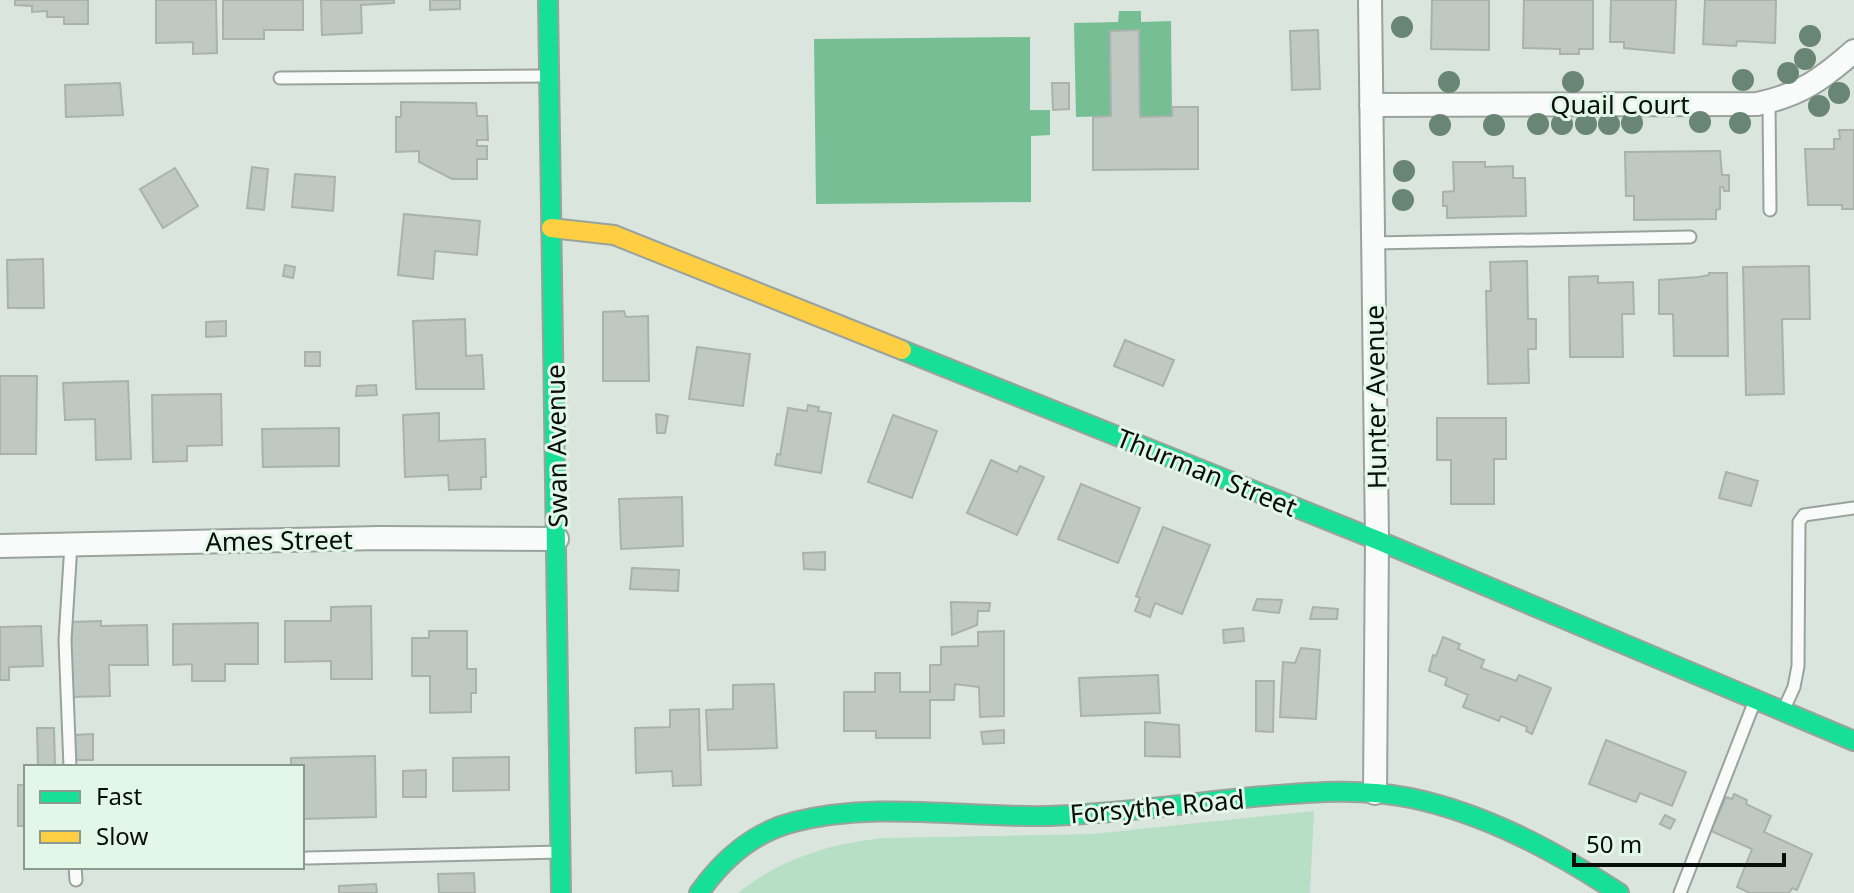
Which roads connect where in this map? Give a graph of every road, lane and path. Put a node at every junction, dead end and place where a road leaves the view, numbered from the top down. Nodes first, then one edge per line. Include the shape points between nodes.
1 (548, 0) edge
2 (1370, 0) edge
3 (1854, 51) edge
4 (549, 76) junction
5 (280, 78) dead end
6 (1769, 101) junction
7 (1371, 105) junction
8 (1770, 210) dead end
9 (551, 228) junction
10 (1690, 237) dead end
11 (1373, 243) junction
12 (1854, 508) edge
13 (557, 539) junction
14 (1377, 540) junction
15 (71, 544) junction
16 (0, 546) edge
17 (1756, 698) junction
18 (1784, 710) junction
19 (1854, 741) edge
20 (70, 765) edge
21 (1375, 793) junction
22 (560, 852) junction
23 (307, 858) dead end
24 (75, 869) edge
25 (76, 880) dead end
26 (561, 893) edge
27 (699, 893) edge
28 (1619, 893) edge
29 (1680, 893) edge

1 - 4 street, Swan Avenue
2 - 7 street, Hunter Avenue
3 - 6 street, Quail Court via 1802,91
4 - 5 lane
4 - 9 street, Swan Avenue
6 - 7 street, Quail Court
6 - 8 lane
7 - 11 street, Hunter Avenue
9 - 13 street, Swan Avenue
9 - 14 street, Thurman Street via 614,235
10 - 11 lane
11 - 14 street, Hunter Avenue
12 - 18 lane via 1804,515 1799,522 1798,666
13 - 15 street, Ames Street
13 - 22 street, Swan Avenue
14 - 17 street, Thurman Street
14 - 21 street, Hunter Avenue
15 - 16 street, Ames Street
15 - 20 lane via 65,640
17 - 18 street, Thurman Street
17 - 29 lane
18 - 19 street, Thurman Street
21 - 27 street, Forsythe Road via 1302,793 1049,816 825,816 790,823 758,838 724,863
21 - 28 street, Forsythe Road via 1445,808 1501,828
22 - 23 lane
22 - 26 street, Swan Avenue
24 - 25 lane

